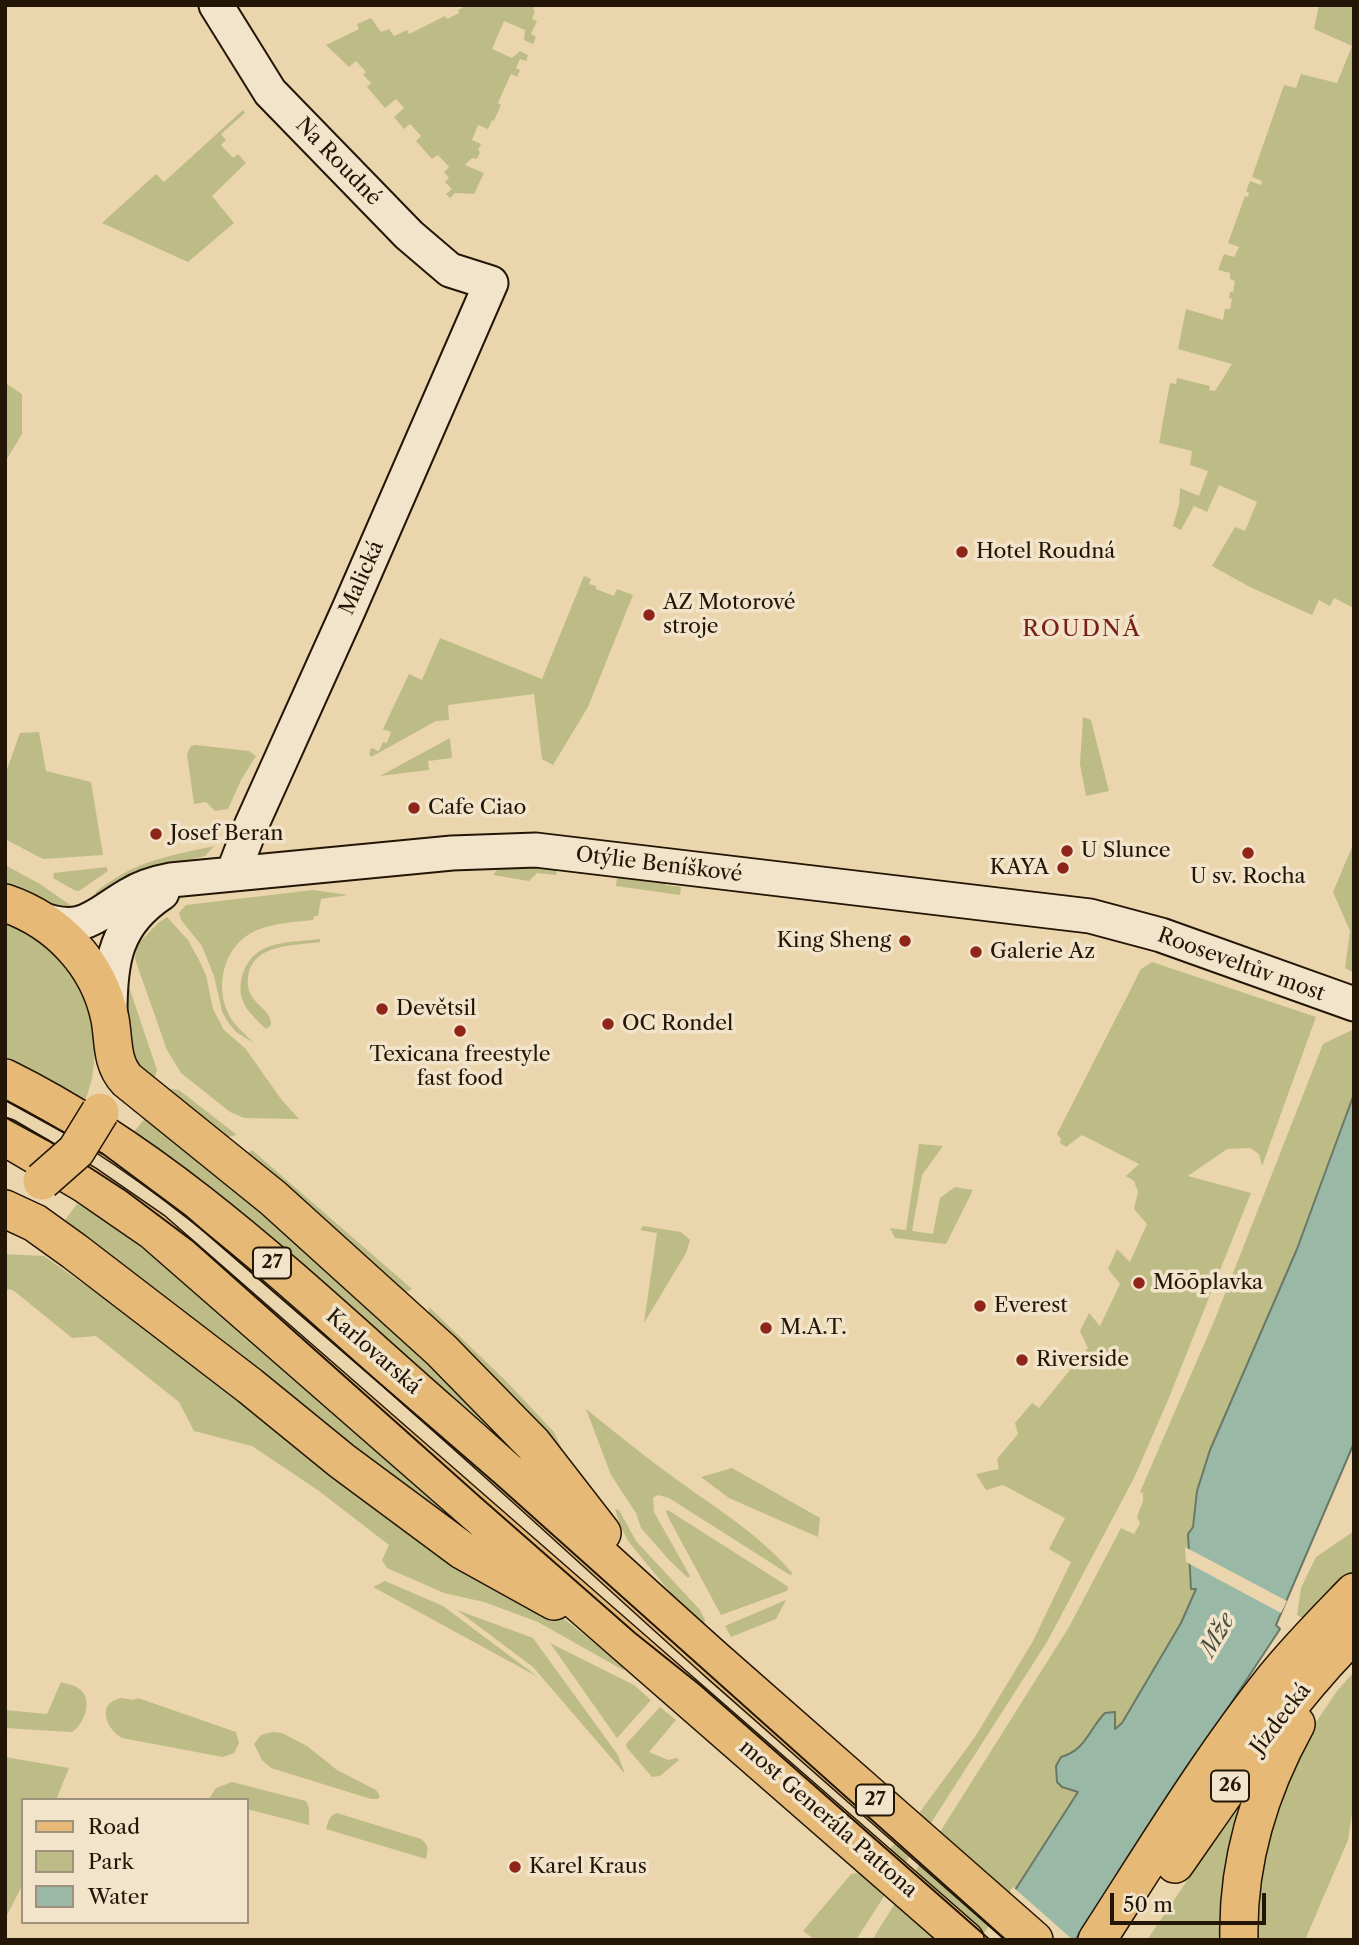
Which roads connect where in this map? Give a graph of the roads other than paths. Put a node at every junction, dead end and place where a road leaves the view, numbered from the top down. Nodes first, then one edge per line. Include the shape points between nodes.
1 (216, 5) edge
2 (491, 283) joint
3 (233, 873) junction
4 (188, 878) junction
5 (5, 903) edge
6 (38, 918) junction
7 (1129, 925) joint
8 (1354, 1004) edge
9 (111, 1033) junction
10 (5, 1078) edge
11 (5, 1138) edge
12 (5, 1198) edge
13 (5, 1209) edge
14 (1354, 1592) edge
15 (661, 1608) junction
16 (1350, 1637) edge
17 (622, 1639) junction
18 (965, 1940) edge
19 (1034, 1940) edge
20 (1097, 1940) edge
21 (1123, 1940) edge
22 (1239, 1940) edge

1 - 2 street, Na Roudné via 270,92 409,235 450,270
2 - 3 street, Malická
3 - 4 street, Otýlie Beníškové
3 - 7 street, Otýlie Beníškové via 536,850 1030,907
4 - 6 street, Otýlie Beníškové via 148,885 79,925
4 - 9 street via 155,898 125,928 112,969
5 - 6 main road
6 - 9 main road via 86,962 99,987
7 - 8 street, Rooseveltův most
9 - 12 main road, bridge via 111,1074 100,1112 76,1151 42,1181
9 - 15 main road via 119,1070 135,1088 273,1198 441,1350 533,1444
10 - 15 main road, Karlovarská / 27 via 111,1138 174,1183 266,1258
11 - 17 main road, 27 via 85,1184 153,1231
13 - 17 main road via 35,1223 74,1251 463,1550
14 - 20 main road, Jízdecká / 26 via 1275,1677 1219,1753
15 - 19 main road, Karlovarská / 27
16 - 21 main road, Jízdecká / 26 via 1250,1758
16 - 22 main road via 1277,1758 1252,1823 1241,1882
17 - 18 main road, most Generála Pattona / 27

